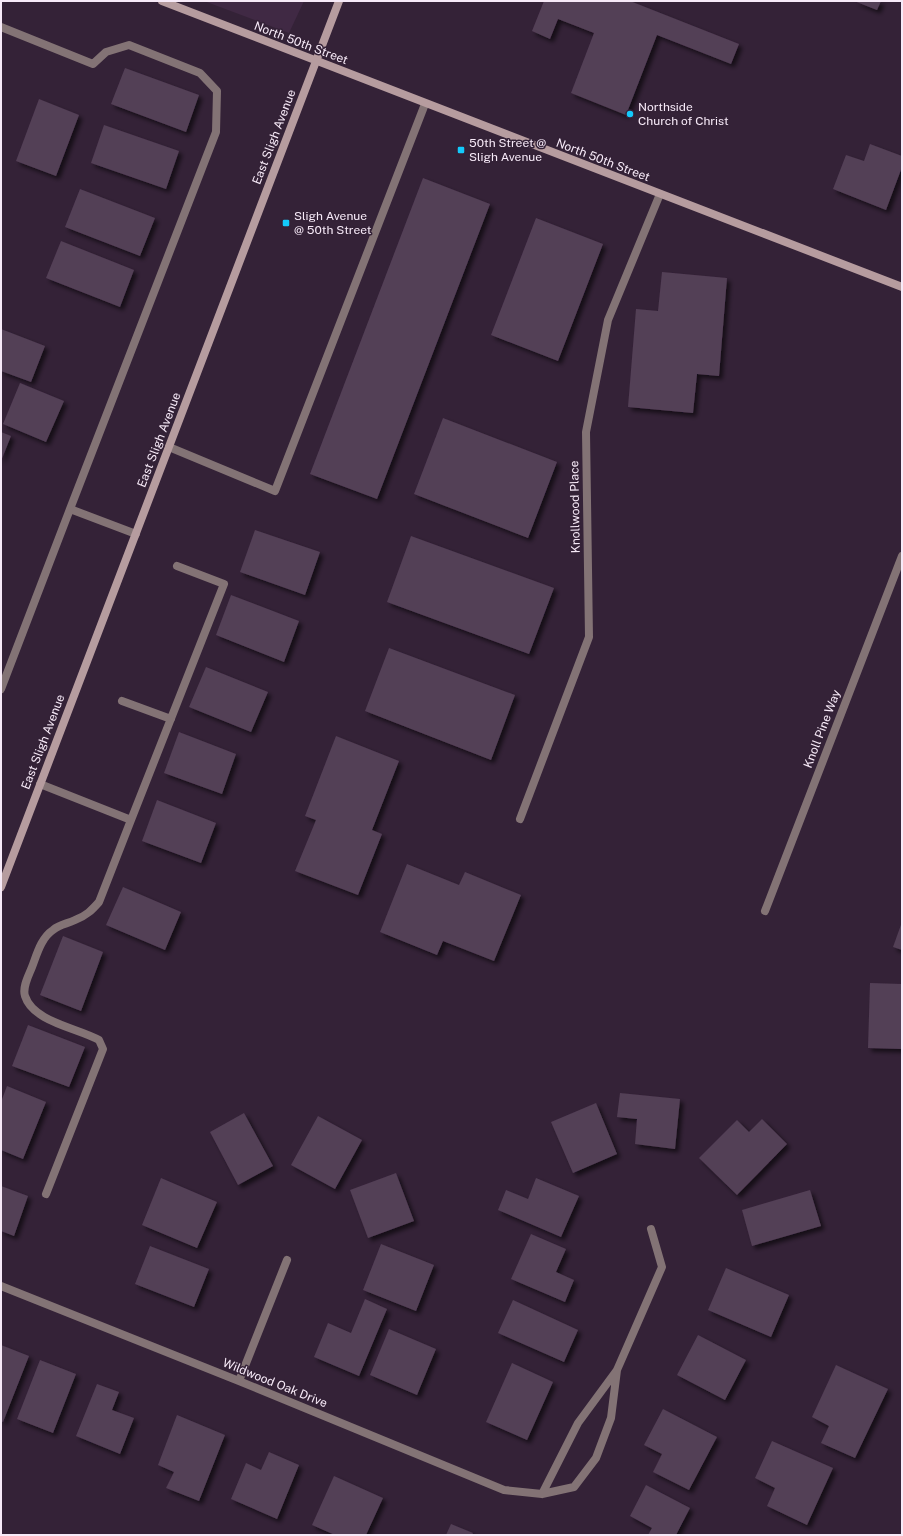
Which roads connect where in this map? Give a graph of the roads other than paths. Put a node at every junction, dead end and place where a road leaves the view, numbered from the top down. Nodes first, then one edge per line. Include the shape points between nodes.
1 (162, 1) edge
2 (339, 1) edge
3 (1, 27) edge
4 (316, 61) junction
5 (425, 104) junction
6 (660, 194) junction
7 (902, 287) edge
8 (169, 447) junction
9 (70, 509) junction
10 (136, 534) junction
11 (902, 556) edge
12 (177, 566) dead end
13 (1, 689) edge
14 (122, 701) dead end
15 (171, 719) junction
16 (40, 784) junction
17 (520, 819) dead end
18 (131, 820) junction
19 (1, 887) edge
20 (765, 911) dead end
21 (46, 1194) dead end
22 (651, 1229) dead end
23 (287, 1260) dead end
24 (1, 1286) edge
25 (617, 1370) junction
26 (239, 1381) junction
27 (542, 1494) junction

1 - 4 street, North 50th Street
2 - 4 street, East Sligh Avenue
3 - 9 street via 93,64 106,52 129,45 200,73 217,91 216,132
4 - 5 street, North 50th Street
4 - 8 street, East Sligh Avenue
5 - 6 street, North 50th Street
5 - 8 street via 275,491
6 - 7 street, North 50th Street
6 - 17 street, Knollwood Place via 608,320 586,432 589,637
8 - 10 street, East Sligh Avenue
9 - 10 street
9 - 13 street
10 - 16 street, East Sligh Avenue
11 - 20 street, Knoll Pine Way
12 - 15 street via 224,584
14 - 15 street
15 - 18 street
16 - 18 street
16 - 19 street, East Sligh Avenue
18 - 21 street via 99,902 90,913 51,931 43,940 26,982 25,995 33,1009 46,1018 99,1040 102,1049
22 - 25 street, Wildwood Oak Drive via 662,1267
23 - 26 street
24 - 26 street, Wildwood Oak Drive
25 - 27 street, Wildwood Oak Drive via 578,1423
25 - 27 street, Wildwood Oak Drive via 611,1418 596,1458 574,1487
26 - 27 street, Wildwood Oak Drive via 504,1490

